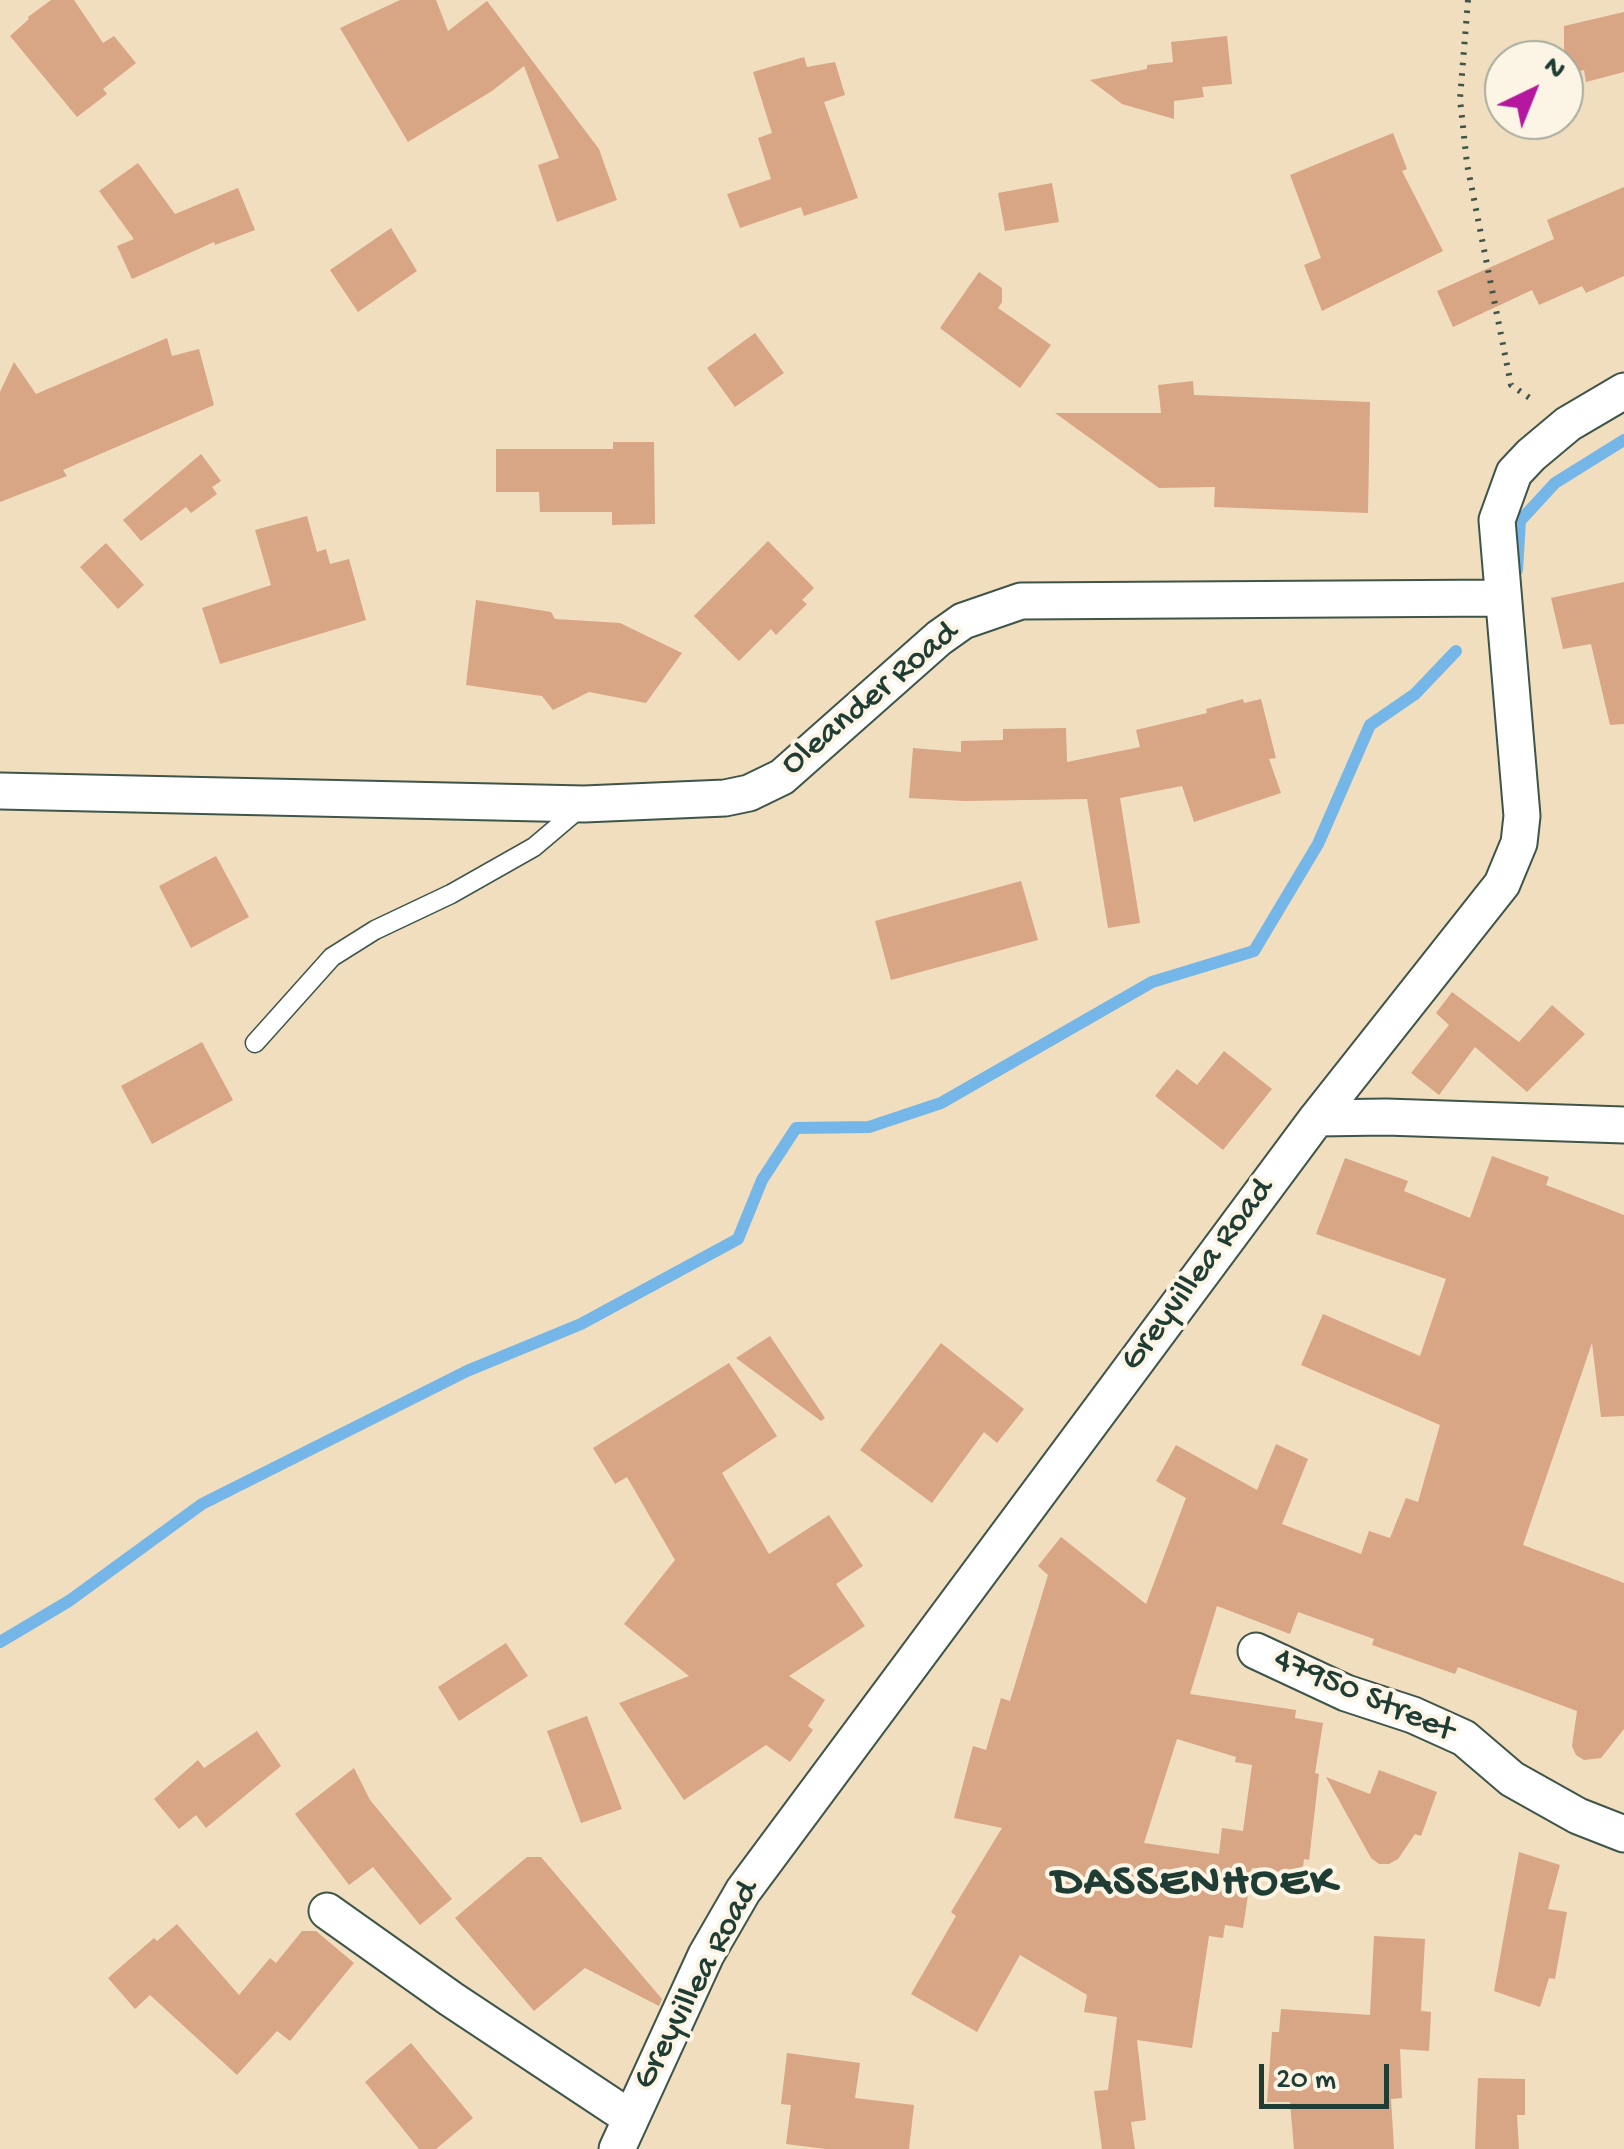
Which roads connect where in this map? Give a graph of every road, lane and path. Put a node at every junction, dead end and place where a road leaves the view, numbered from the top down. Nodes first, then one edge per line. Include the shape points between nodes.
1 (1468, 0) edge
2 (1624, 391) edge
3 (1568, 424) junction
4 (1502, 598) junction
5 (0, 791) edge
6 (584, 804) junction
7 (255, 1044) dead end
8 (1316, 1118) junction
9 (1624, 1125) edge
10 (1256, 1651) dead end
11 (1624, 1834) edge
12 (327, 1912) dead end
13 (623, 2133) edge

1 - 3 path via 1460,99 1504,361 1510,386
2 - 3 street, Greyvillea Road
3 - 4 street, Greyvillea Road via 1514,473 1503,496 1496,520
4 - 6 street, Oleander Road via 1021,601 963,621 782,777 749,793
4 - 8 street, Greyvillea Road via 1521,789 1519,843 1502,884
5 - 6 street, Oleander Road
6 - 7 lane via 534,847 332,956
8 - 9 street
8 - 13 street, Greyvillea Road via 743,1892 706,1955
10 - 11 street, 47950 Street via 1464,1738 1512,1780
12 - 13 street

